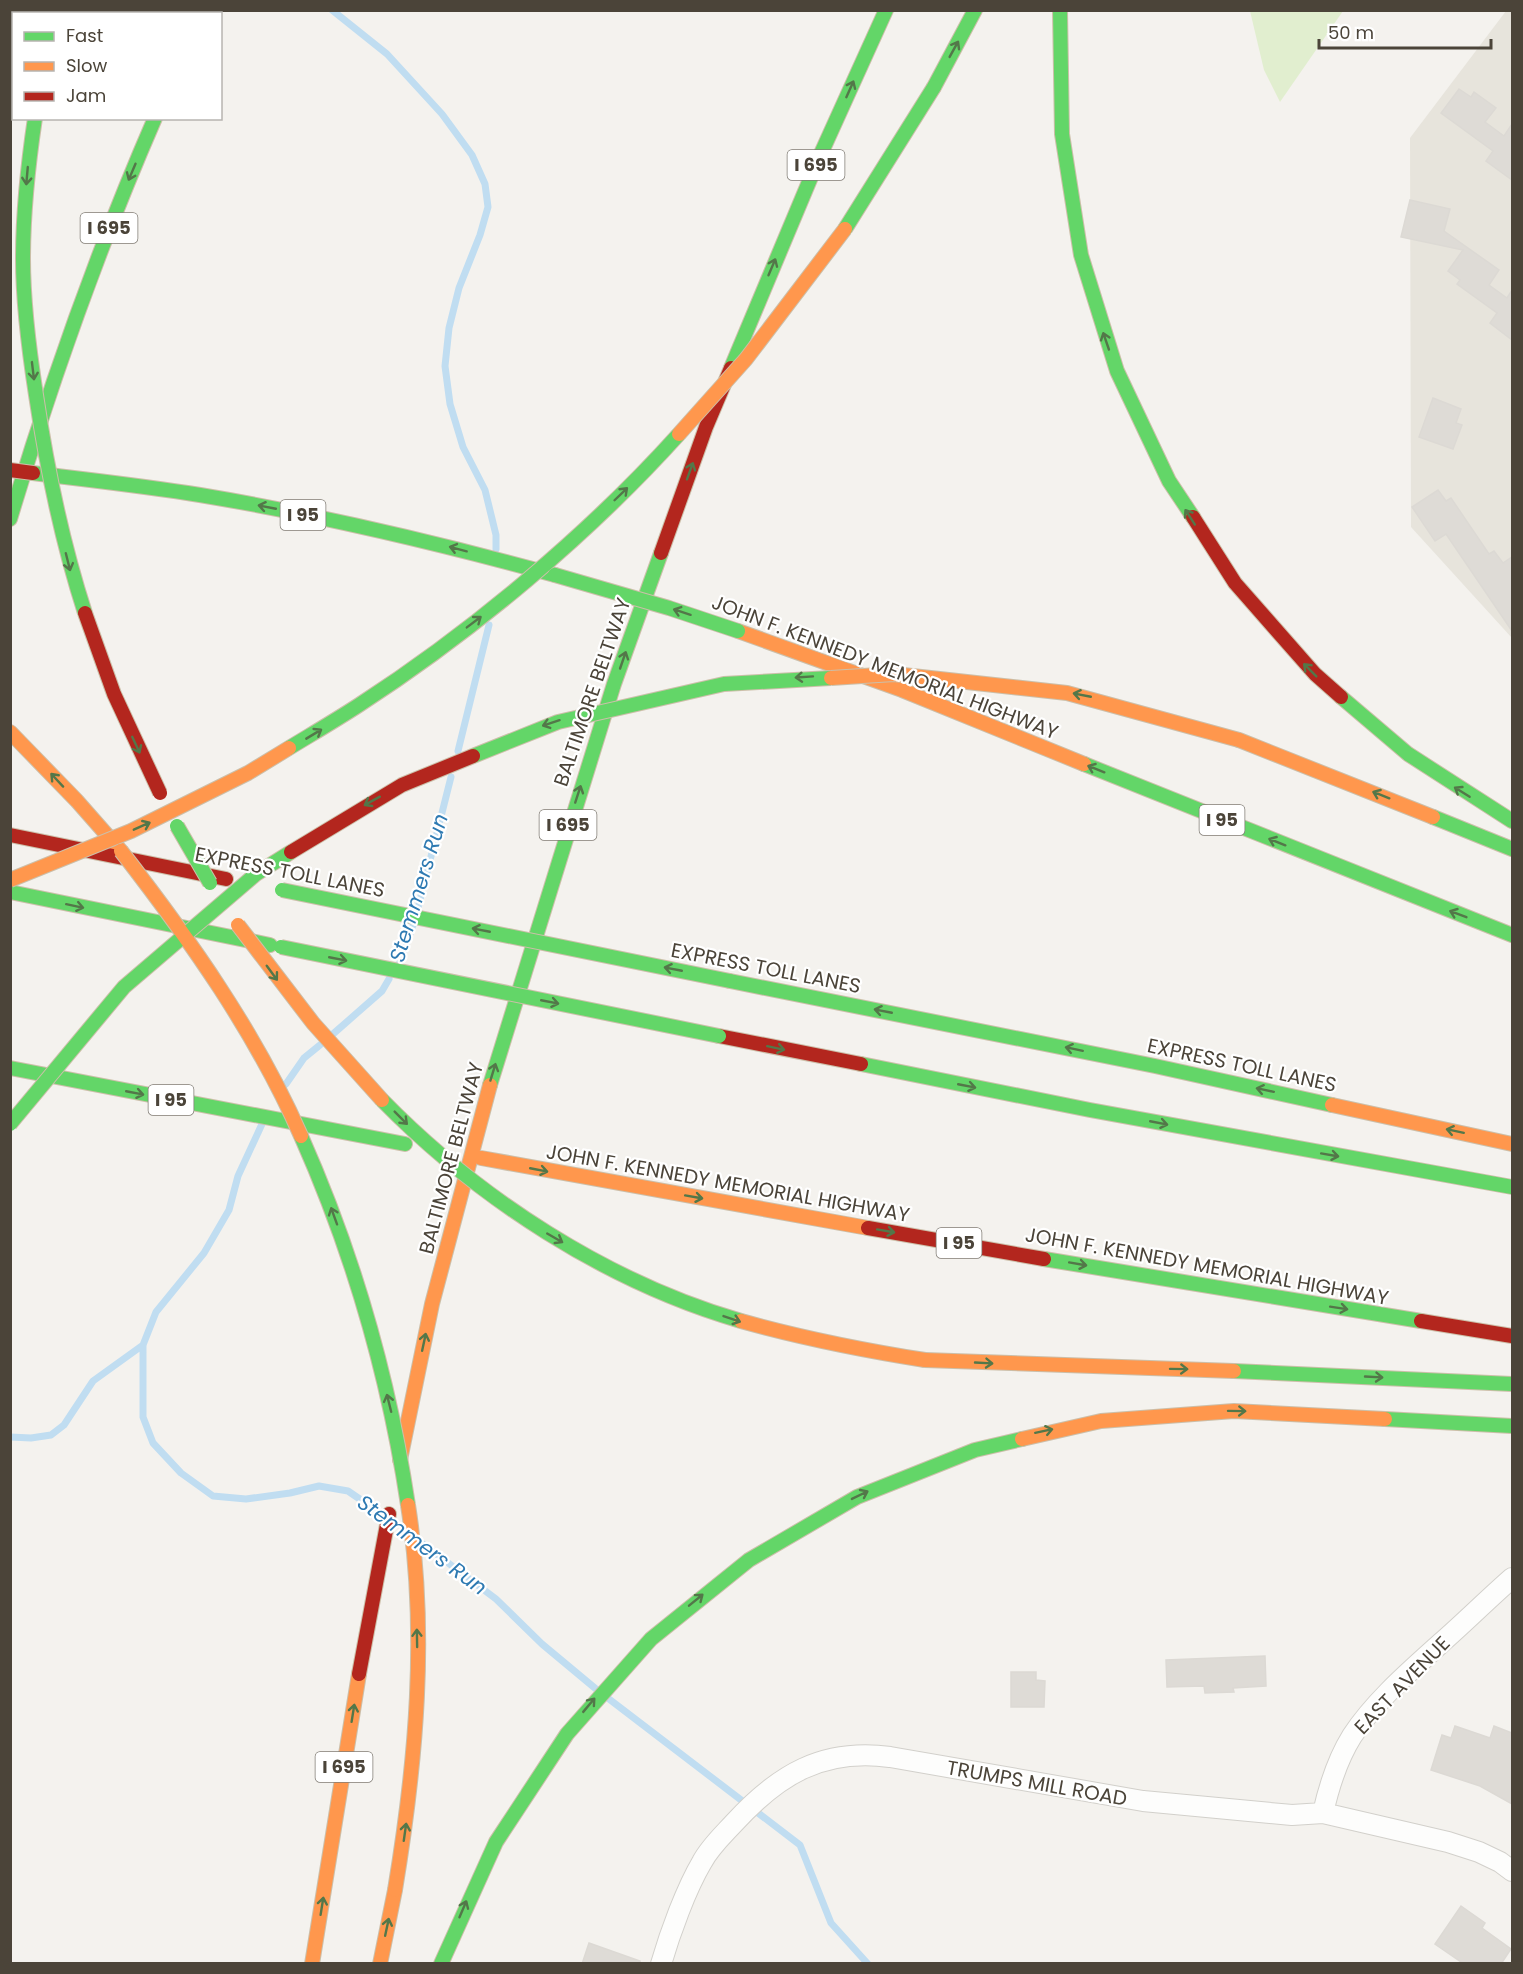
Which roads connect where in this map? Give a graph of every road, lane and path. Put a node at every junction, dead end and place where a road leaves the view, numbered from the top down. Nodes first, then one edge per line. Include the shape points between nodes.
1 (886, 10) edge
2 (975, 10) edge
3 (1060, 10) edge
4 (35, 120) edge
5 (155, 120) edge
6 (10, 470) edge
7 (10, 519) edge
8 (10, 732) edge
9 (1512, 821) edge
10 (10, 835) edge
11 (1512, 849) edge
12 (10, 880) edge
13 (10, 892) edge
14 (1512, 935) edge
15 (10, 1068) edge
16 (10, 1124) edge
17 (1512, 1144) edge
18 (1512, 1187) edge
19 (1512, 1336) edge
20 (1512, 1384) edge
21 (1512, 1426) edge
22 (395, 1482) dead end
23 (389, 1514) dead end
24 (1512, 1578) edge
25 (1323, 1813) junction
26 (1512, 1871) edge
27 (312, 1964) edge
28 (380, 1964) edge
29 (441, 1964) edge
30 (661, 1964) edge

22 -> 1 highway, BALTIMORE BELTWAY / I 695 via 432,1304 479,1120 614,684 715,406
12 -> 2 highway, bridge via 146,824 290,748 387,687 511,594 627,489 739,366 801,290 894,153
9 -> 3 highway via 1411,757 1348,706 1291,650 1210,548 1159,465 1107,344 1072,215 1062,129
4 -> 20 highway, bridge via 24,212 25,312 45,462 71,572 99,657 144,764 194,857 249,941 329,1044 456,1169 500,1203 619,1273 737,1321 832,1345 926,1360
5 -> 7 highway, I 695 via 79,306
14 -> 6 highway, JOHN F. KENNEDY MEMORIAL HIGHWAY / I 95, bridge via 988,724 814,657 669,608 403,536 282,510
28 -> 8 highway, bridge via 404,1838 414,1746 418,1661 415,1562 394,1425 354,1272 317,1172 290,1114 214,979 121,851
17 -> 10 highway, EXPRESS TOLL LANES, bridge via 1166,1068
11 -> 16 highway, bridge via 1192,723 1108,700 1026,685 943,676 819,676 737,681 656,695 574,716 486,747 390,791 304,841 241,885 171,942 111,1000 55,1064
13 -> 18 highway, bridge via 1090,1110
15 -> 19 highway, JOHN F. KENNEDY MEMORIAL HIGHWAY / I 95, bridge via 636,1187
29 -> 21 highway via 466,1900 525,1791 602,1689 651,1638 699,1598 768,1547 839,1505 913,1471 990,1445 1116,1418 1198,1411
27 -> 23 highway, I 695
24 - 25 street, EAST AVENUE via 1374,1708 1339,1760
25 - 26 street, TRUMPS MILL ROAD via 1448,1842 1489,1857
25 - 30 street, TRUMPS MILL ROAD via 1292,1815 1143,1801 865,1754 841,1756 795,1772 763,1794 710,1850 667,1942

